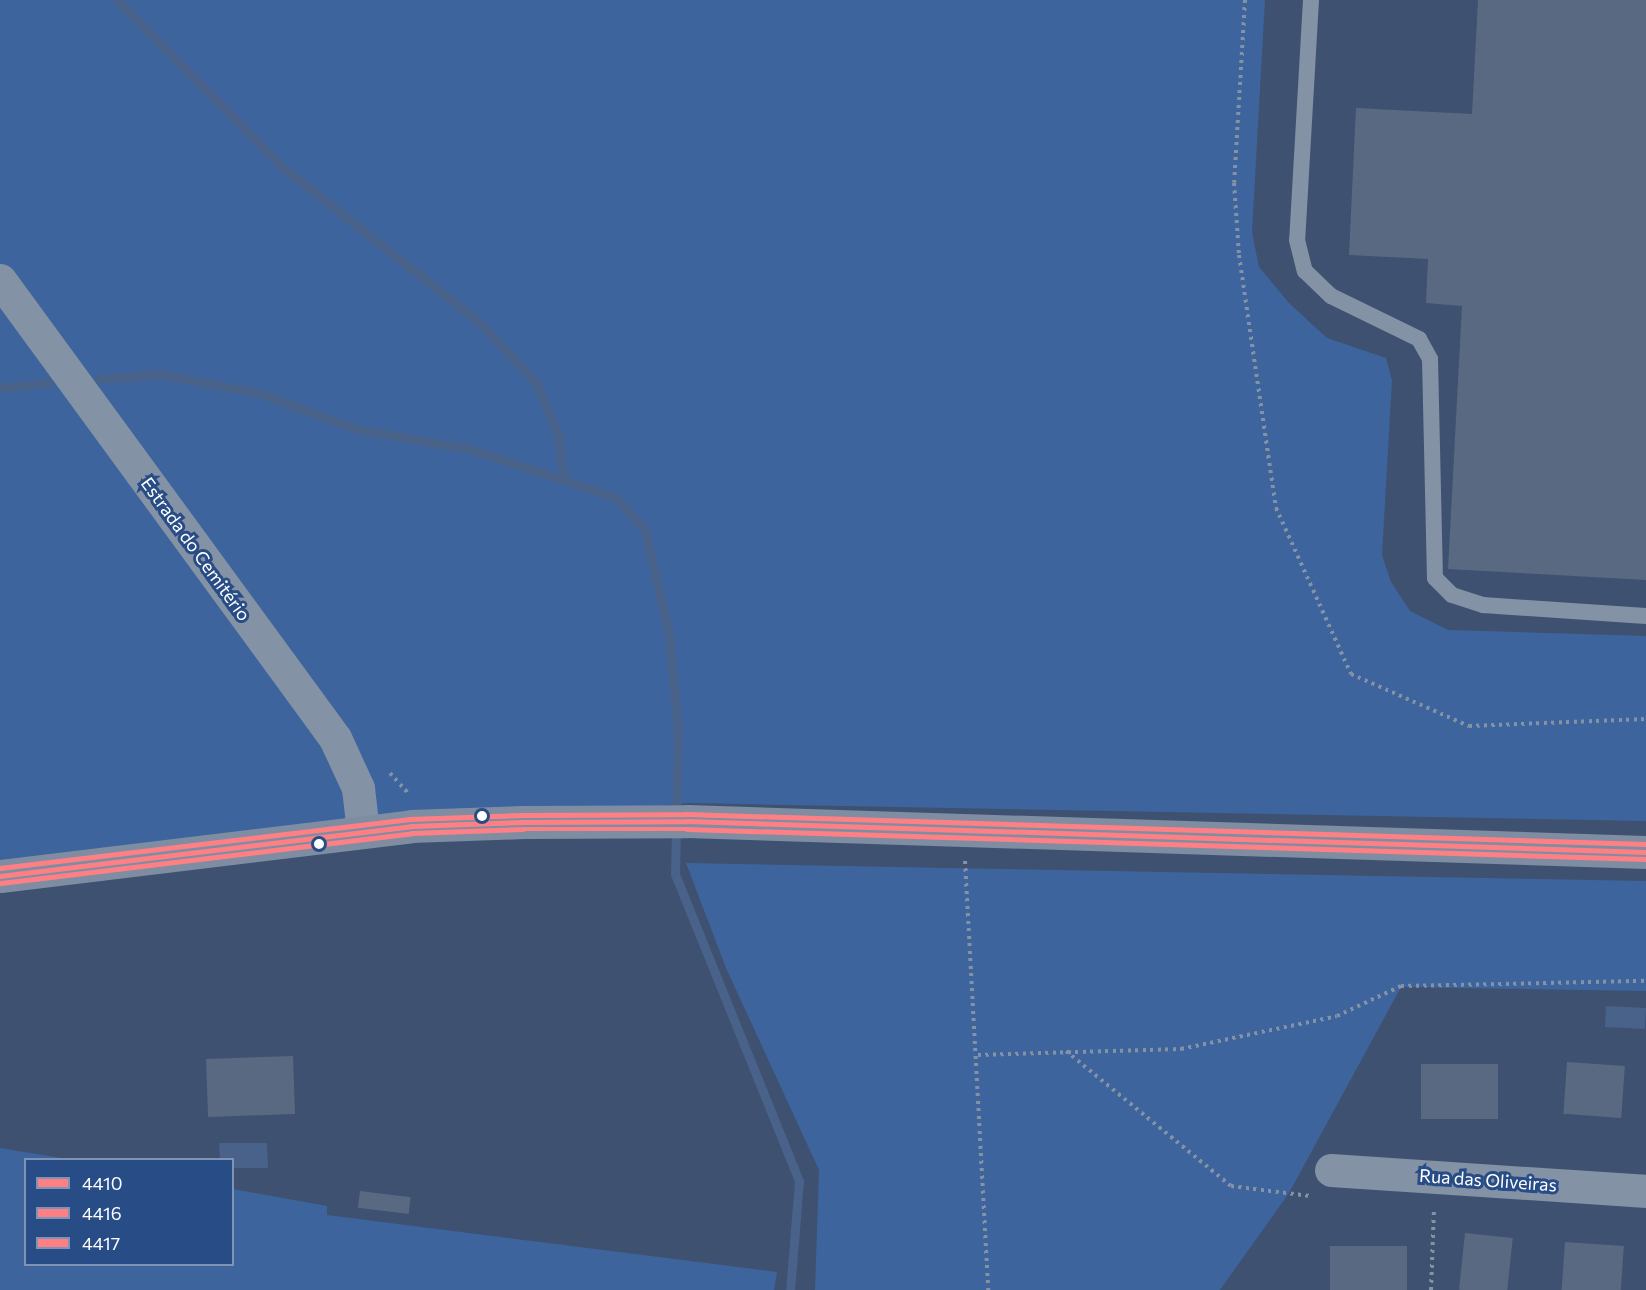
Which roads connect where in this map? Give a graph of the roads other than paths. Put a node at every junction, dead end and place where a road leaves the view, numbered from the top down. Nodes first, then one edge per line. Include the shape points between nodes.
1 (1311, 0) edge
2 (0, 280) edge
3 (1646, 616) edge
4 (363, 831) junction
5 (1646, 852) edge
6 (0, 876) edge
7 (1331, 1170) road end
8 (1646, 1191) edge

1 - 3 lane via 1297,240 1305,272 1331,296 1419,339 1430,359 1434,376 1431,554 1435,578 1452,595 1483,605
2 - 4 street, Estrada do Cemitério via 335,738 358,788
4 - 5 main road via 438,824 675,821
4 - 6 main road
7 - 8 street, Rua das Oliveiras

